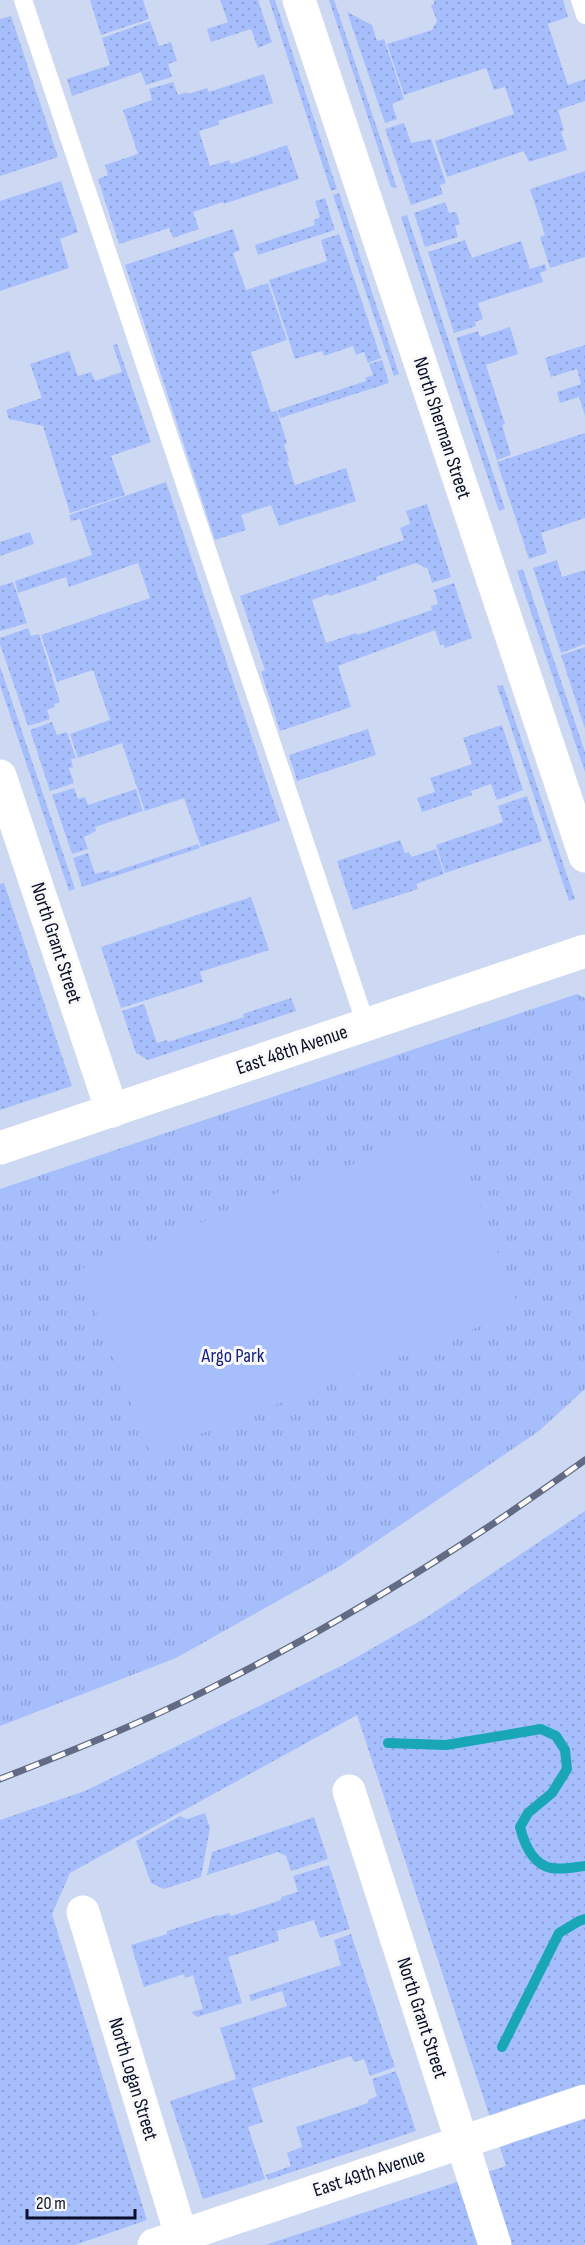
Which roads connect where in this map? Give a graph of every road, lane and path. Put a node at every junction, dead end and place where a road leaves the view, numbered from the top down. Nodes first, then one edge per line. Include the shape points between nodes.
1 (23, 0) edge
2 (299, 0) edge
3 (580, 0) edge
4 (585, 15) edge
5 (0, 776) edge
6 (585, 856) edge
7 (585, 951) edge
8 (366, 1025) junction
9 (112, 1111) junction
10 (0, 1148) edge
11 (349, 1791) dead end
12 (83, 1912) dead end
13 (585, 2102) edge
14 (463, 2142) junction
15 (173, 2242) edge
16 (495, 2245) edge

1 - 8 lane
2 - 6 street, North Sherman Street
3 - 4 lane
5 - 9 street, North Grant Street
7 - 8 street, East 48th Avenue
8 - 9 street, East 48th Avenue
9 - 10 street, East 48th Avenue
11 - 14 street, North Grant Street
12 - 15 street, North Logan Street
13 - 14 street, East 49th Avenue
14 - 15 street, East 49th Avenue
14 - 16 street, North Grant Street

